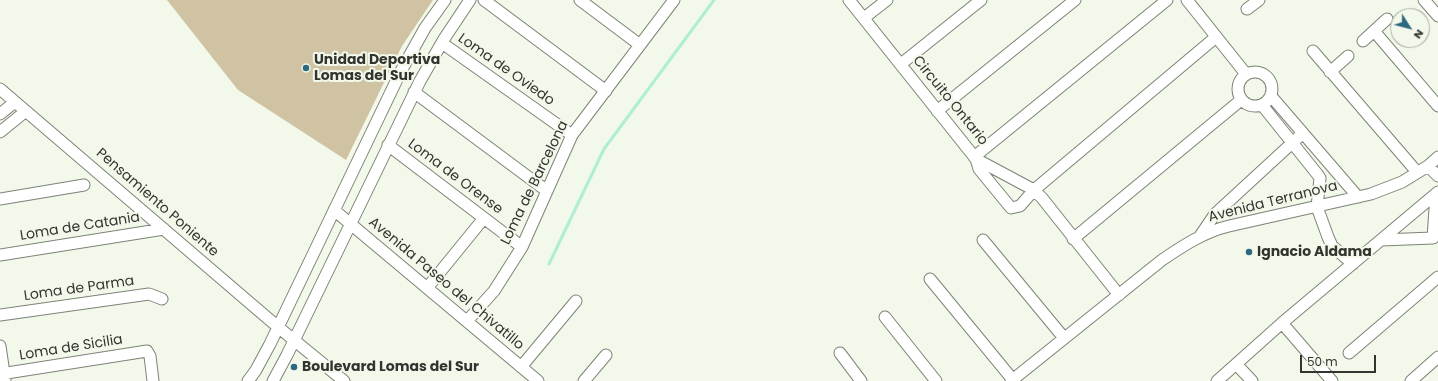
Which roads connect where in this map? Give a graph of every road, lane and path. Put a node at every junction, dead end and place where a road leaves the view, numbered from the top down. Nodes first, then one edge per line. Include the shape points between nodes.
1 (445, 0) edge
2 (470, 0) edge
3 (484, 0) edge
4 (580, 0) edge
5 (674, 0) edge
6 (849, 0) edge
7 (887, 0) edge
8 (981, 0) edge
9 (1075, 0) edge
10 (1168, 0) edge
11 (1187, 0) edge
12 (1259, 0) edge
13 (1424, 0) edge
14 (1247, 9) dead end
15 (1438, 16) edge
16 (864, 18) junction
17 (1387, 19) dead end
18 (1374, 31) junction
19 (1216, 37) junction
20 (1363, 42) dead end
21 (442, 43) junction
22 (640, 46) junction
23 (1313, 51) dead end
24 (1348, 56) dead end
25 (901, 64) junction
26 (1330, 72) junction
27 (1246, 74) junction
28 (0, 89) edge
29 (606, 91) junction
30 (414, 92) junction
31 (1271, 96) junction
32 (1241, 100) junction
33 (15, 102) junction
34 (1262, 105) junction
35 (1438, 106) edge
36 (26, 111) junction
37 (938, 111) junction
38 (0, 114) edge
39 (0, 132) edge
40 (1303, 133) junction
41 (572, 135) junction
42 (1292, 142) junction
43 (388, 145) junction
44 (1438, 157) edge
45 (975, 158) junction
46 (1428, 166) junction
47 (1417, 172) junction
48 (1438, 176) edge
49 (84, 185) dead end
50 (1034, 190) junction
51 (547, 191) junction
52 (1437, 193) edge
53 (1358, 197) junction
54 (0, 199) edge
55 (1317, 207) junction
56 (334, 210) junction
57 (484, 218) junction
58 (350, 223) junction
59 (164, 229) junction
60 (1200, 236) junction
61 (1073, 239) junction
62 (983, 240) dead end
63 (1381, 240) junction
64 (1435, 242) edge
65 (522, 247) junction
66 (0, 255) edge
67 (1353, 264) junction
68 (1438, 277) edge
69 (930, 279) dead end
70 (427, 288) junction
71 (1119, 295) junction
72 (162, 299) dead end
73 (576, 301) dead end
74 (0, 315) edge
75 (884, 317) dead end
76 (467, 321) junction
77 (1282, 324) junction
78 (278, 327) junction
79 (1064, 338) junction
80 (294, 340) junction
81 (0, 346) edge
82 (1349, 353) dead end
83 (840, 354) dead end
84 (606, 355) dead end
85 (1438, 357) edge
86 (1237, 364) junction
87 (521, 367) junction
88 (3, 376) edge
89 (1012, 380) edge
90 (153, 381) edge
91 (248, 381) edge
92 (273, 381) edge
93 (344, 381) edge
94 (538, 381) edge
95 (584, 381) edge
96 (861, 381) edge
97 (936, 381) edge
98 (1217, 381) edge
99 (1252, 381) edge
100 (1332, 381) edge
101 (1411, 381) edge

1 - 56 street via 425,28 400,72
2 - 21 street
3 - 29 street
4 - 22 street
5 - 22 street, Loma de Barcelona
6 - 16 street, Circuito Ontario
7 - 16 street
8 - 25 street
9 - 37 street
10 - 45 street
11 - 19 street
12 - 14 street
13 - 15 street
16 - 25 street, Circuito Ontario
17 - 18 street
18 - 20 street
18 - 35 street
19 - 27 street
19 - 50 street
21 - 30 street
21 - 41 street, Loma de Oviedo
22 - 29 street, Loma de Barcelona
23 - 26 street
24 - 26 street
25 - 37 street, Circuito Ontario
26 - 47 street
27 - 31 street via 1259,72 1265,75 1272,86
27 - 32 street via 1238,85 1237,92
28 - 33 street, Pensamiento Poniente
29 - 41 street, Loma de Barcelona
30 - 43 street
30 - 51 street
31 - 34 street
31 - 40 street
32 - 34 street via 1250,106
32 - 61 street
33 - 36 street, Pensamiento Poniente
33 - 38 street
34 - 42 street
36 - 39 street
36 - 59 street, Pensamiento Poniente
37 - 45 street, Circuito Ontario
40 - 42 street
40 - 53 street
41 - 51 street, Loma de Barcelona
42 - 55 street via 1320,178
42 - 60 street via 1215,214
43 - 57 street, Loma de Orense
43 - 58 street
44 - 46 street, Avenida Terranova
45 - 50 street, Circuito Ontario
45 - 50 street via 979,169 1011,208 1020,206
46 - 47 street, Avenida Terranova
46 - 48 street
47 - 53 street, Avenida Terranova via 1402,182
49 - 54 street
50 - 61 street, Circuito Ontario
51 - 65 street, Loma de Barcelona
52 - 63 street
52 - 64 street
53 - 55 street, Avenida Terranova
55 - 60 street, Avenida Terranova via 1216,229
55 - 67 street via 1332,246
56 - 58 street, Avenida Paseo del Chivatillo
56 - 78 street
57 - 65 street, Loma de Orense
57 - 70 street
58 - 70 street, Avenida Paseo del Chivatillo
58 - 80 street
59 - 66 street, Loma de Catania
59 - 78 street, Pensamiento Poniente
60 - 71 street, Avenida Terranova via 1162,260
61 - 71 street, Circuito Ontario
62 - 79 street
63 - 64 street
63 - 67 street
65 - 76 street, Loma de Barcelona via 494,291
67 - 77 street
68 - 82 street
69 - 89 street
70 - 76 street, Avenida Paseo del Chivatillo
71 - 79 street, Avenida Terranova
72 - 74 street, Loma de Parma via 149,294
73 - 87 street
75 - 97 street
76 - 87 street, Avenida Paseo del Chivatillo
77 - 86 street
77 - 100 street
78 - 80 street, Pensamiento Poniente
78 - 91 street
79 - 89 street, Avenida Terranova
80 - 92 street
80 - 93 street
81 - 88 street
83 - 96 street
84 - 95 street
85 - 101 street
86 - 98 street
86 - 99 street
87 - 94 street, Avenida Paseo del Chivatillo
88 - 90 street, Loma de Sicilia via 147,351

